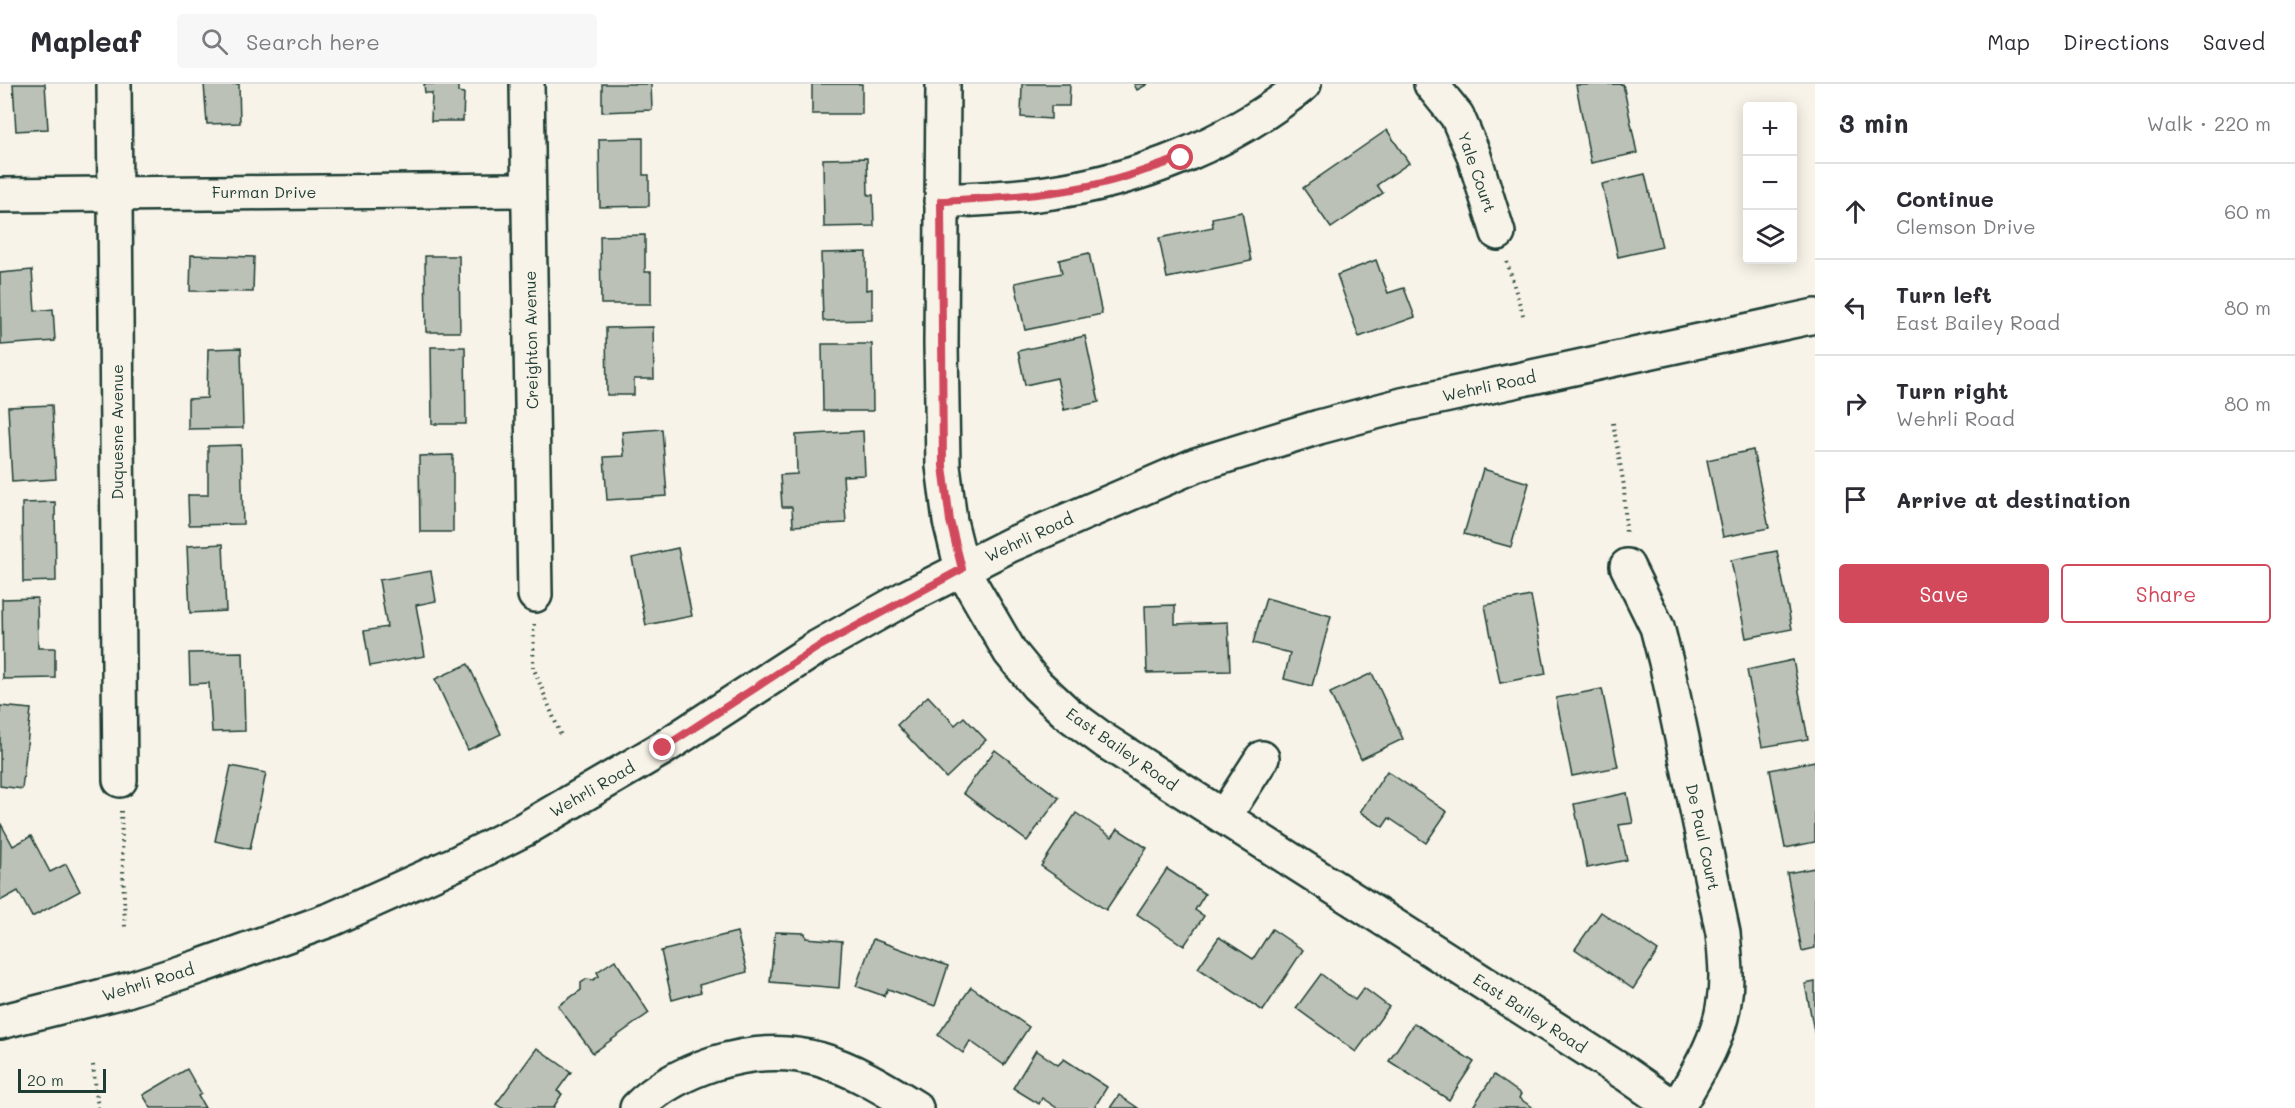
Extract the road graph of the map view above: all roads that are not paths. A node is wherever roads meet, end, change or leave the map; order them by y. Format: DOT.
graph roads {
  1 [pos="114,84"];
  2 [pos="527,84"];
  3 [pos="943,84"];
  4 [pos="1304,84"];
  5 [pos="1431,84"];
  6 [pos="528,190"];
  7 [pos="115,194"];
  8 [pos="0,195"];
  9 [pos="941,201"];
  10 [pos="1498,233"];
  11 [pos="1815,316"];
  12 [pos="1627,566"];
  13 [pos="962,569"];
  14 [pos="535,595"];
  15 [pos="1262,758"];
  16 [pos="120,780"];
  17 [pos="1224,818"];
  18 [pos="0,1023"];
  19 [pos="637,1108"];
  20 [pos="916,1108"];
  21 [pos="1676,1108"];
  1 -- 7 [label="street, Duquesne Avenue"];
  2 -- 6 [label="street, Creighton Avenue"];
  3 -- 9 [label="street, East Bailey Road"];
  4 -- 9 [label="street"];
  5 -- 10 [label="street, Yale Court"];
  6 -- 7 [label="street, Furman Drive"];
  6 -- 14 [label="street, Creighton Avenue"];
  7 -- 8 [label="street, Furman Drive"];
  7 -- 16 [label="street, Duquesne Avenue"];
  9 -- 13 [label="street, East Bailey Road"];
  11 -- 13 [label="street, Wehrli Road"];
  12 -- 21 [label="street, De Paul Court"];
  13 -- 17 [label="street, East Bailey Road"];
  13 -- 18 [label="street, Wehrli Road"];
  15 -- 17 [label="street"];
  17 -- 21 [label="street, East Bailey Road"];
  19 -- 20 [label="street"];
}
